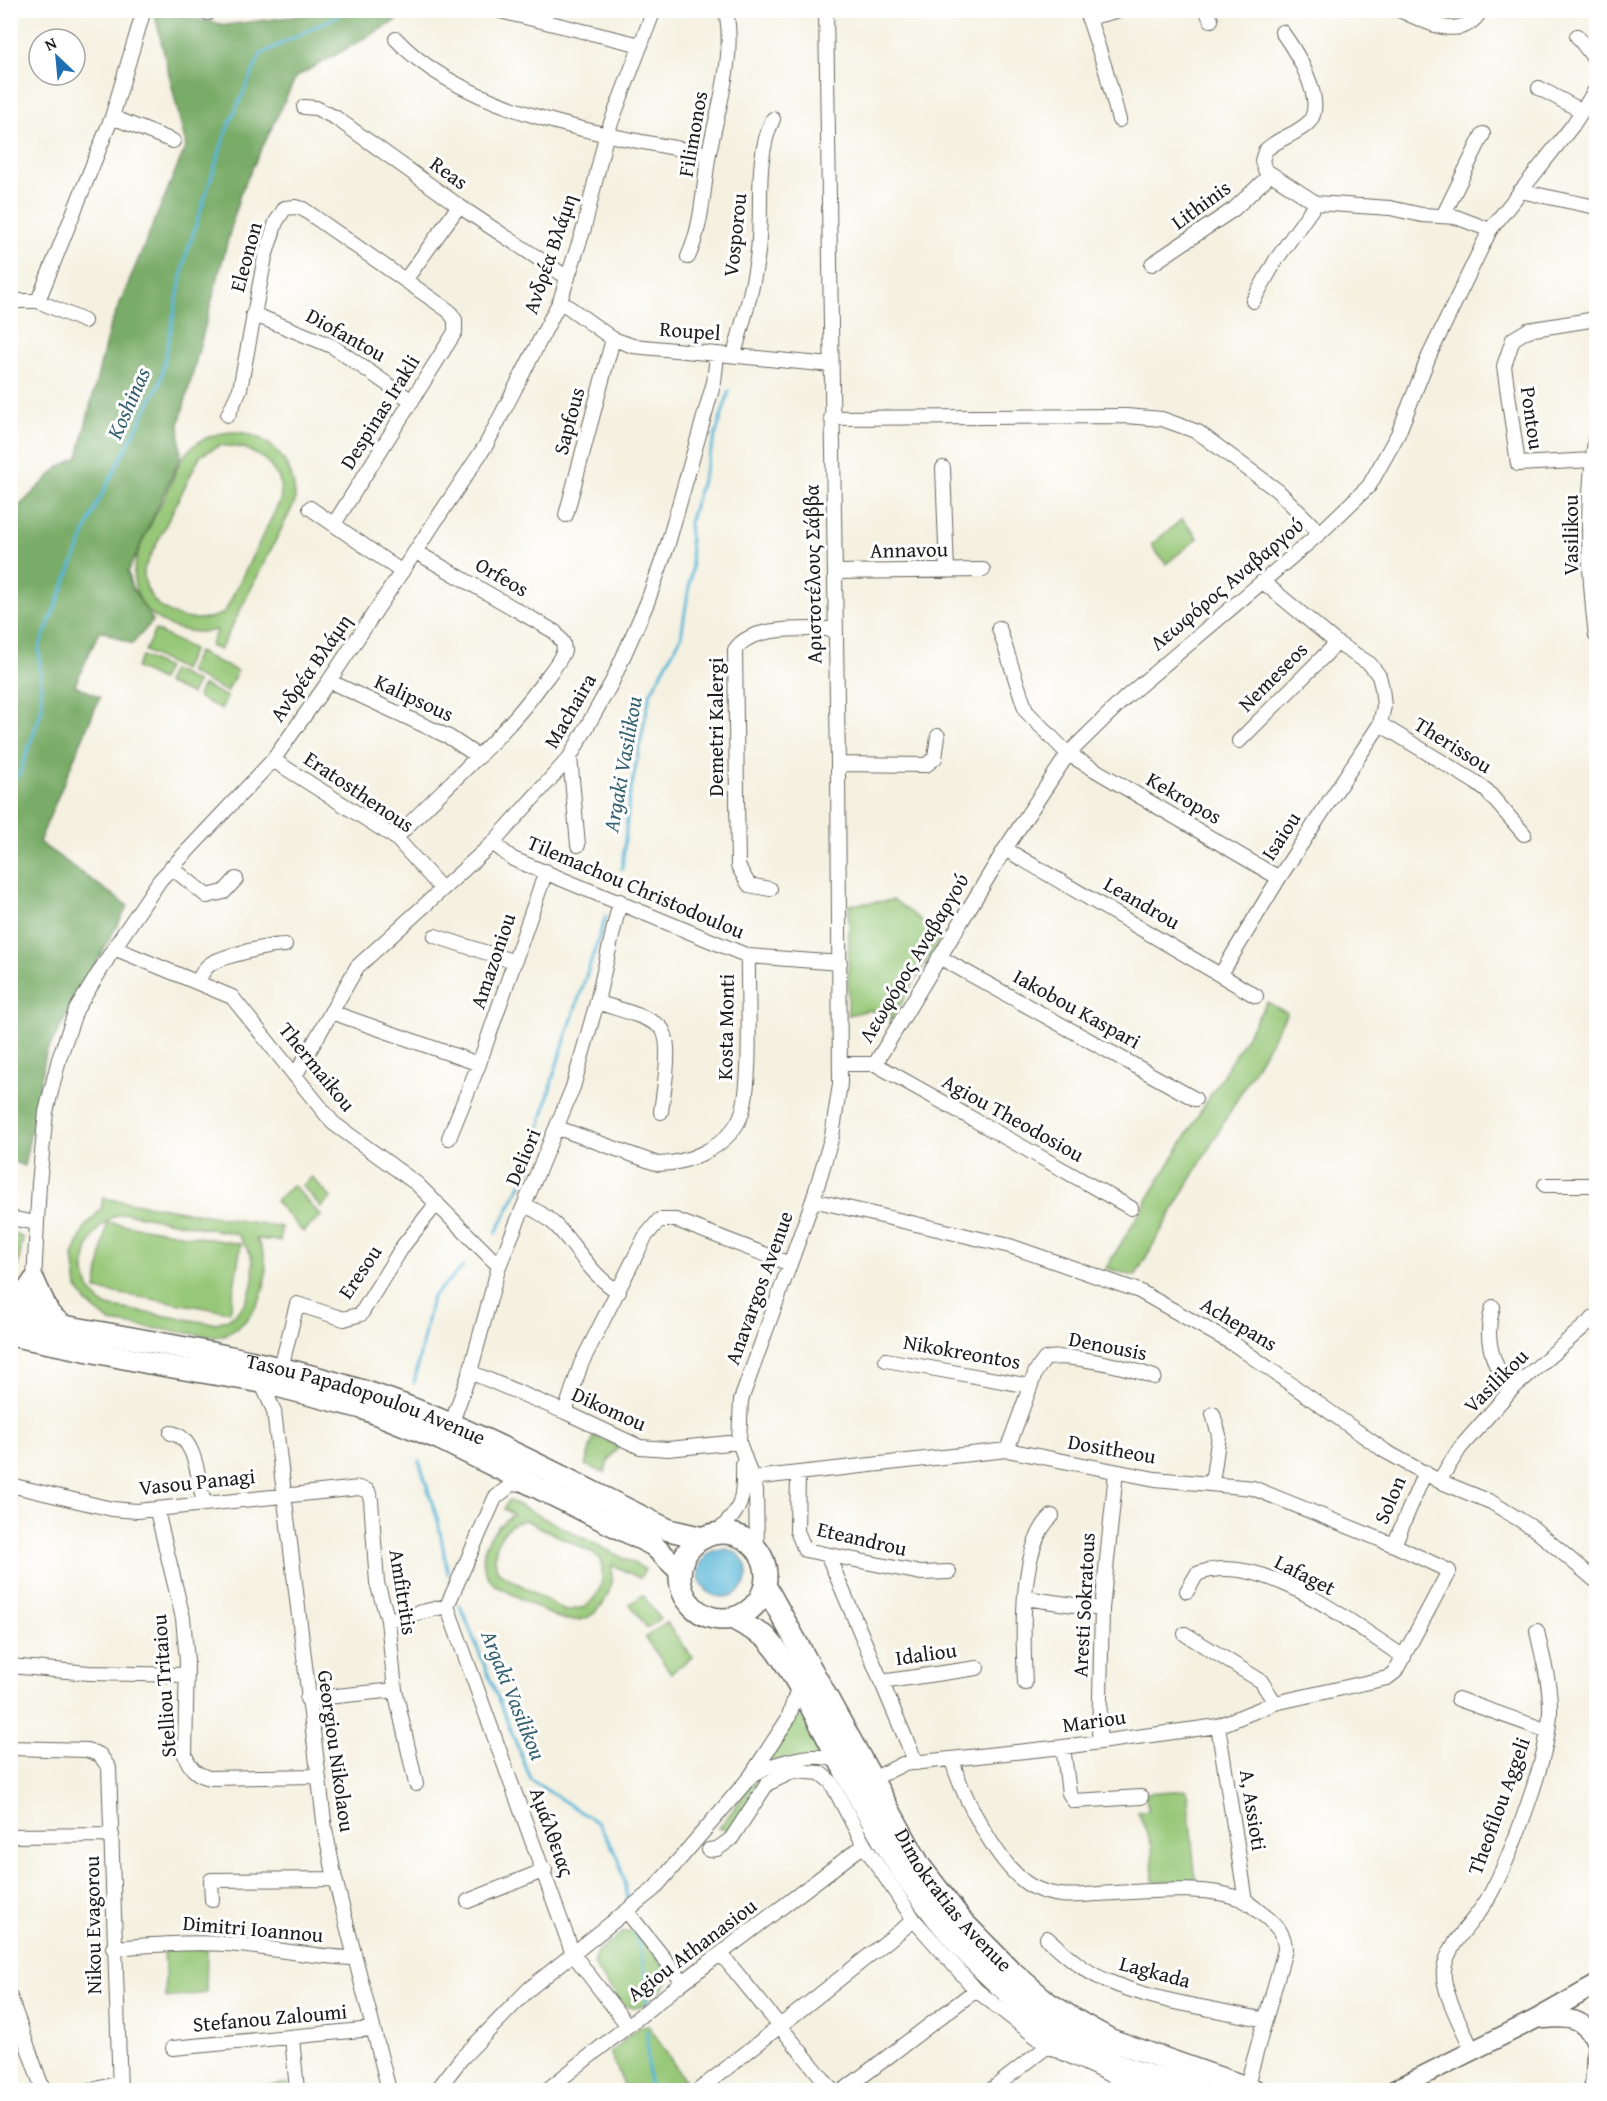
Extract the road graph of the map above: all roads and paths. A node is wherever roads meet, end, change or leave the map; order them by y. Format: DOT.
graph roads {
  1 [pos="144,10"];
  2 [pos="496,10"];
  3 [pos="654,10"];
  4 [pos="826,10"];
  5 [pos="1120,10"];
  6 [pos="1399,10"];
  7 [pos="1481,10"];
  8 [pos="1087,14"];
  9 [pos="728,16"];
  10 [pos="1282,32"];
  11 [pos="1576,36"];
  12 [pos="396,39"];
  13 [pos="641,45"];
  14 [pos="1596,61"];
  15 [pos="1539,88"];
  16 [pos="1596,88"];
  17 [pos="304,107"];
  18 [pos="1582,111"];
  19 [pos="112,117"];
  20 [pos="773,119"];
  21 [pos="1119,120"];
  22 [pos="1483,134"];
  23 [pos="606,136"];
  24 [pos="173,141"];
  25 [pos="709,154"];
  26 [pos="1271,174"];
  27 [pos="1520,191"];
  28 [pos="1316,203"];
  29 [pos="459,206"];
  30 [pos="1596,207"];
  31 [pos="1443,216"];
  32 [pos="1490,230"];
  33 [pos="688,257"];
  34 [pos="1152,264"];
  35 [pos="568,278"];
  36 [pos="406,279"];
  37 [pos="10,301"];
  38 [pos="38,301"];
  39 [pos="560,301"];
  40 [pos="1253,301"];
  41 [pos="254,314"];
  42 [pos="455,320"];
  43 [pos="1596,320"];
  44 [pos="84,321"];
  45 [pos="613,339"];
  46 [pos="717,355"];
  47 [pos="734,356"];
  48 [pos="831,365"];
  49 [pos="412,401"];
  50 [pos="228,415"];
  51 [pos="831,418"];
  52 [pos="1596,434"];
  53 [pos="1593,460"];
  54 [pos="944,468"];
  55 [pos="310,508"];
  56 [pos="566,515"];
  57 [pos="334,524"];
  58 [pos="1320,533"];
  59 [pos="416,552"];
  60 [pos="1594,567"];
  61 [pos="983,570"];
  62 [pos="948,571"];
  63 [pos="402,572"];
  64 [pos="835,572"];
  65 [pos="1263,582"];
  66 [pos="999,628"];
  67 [pos="835,629"];
  68 [pos="1596,636"];
  69 [pos="1337,643"];
  70 [pos="329,681"];
  71 [pos="1380,724"];
  72 [pos="938,736"];
  73 [pos="1239,741"];
  74 [pos="1068,754"];
  75 [pos="479,757"];
  76 [pos="570,757"];
  77 [pos="273,760"];
  78 [pos="838,765"];
  79 [pos="1524,834"];
  80 [pos="396,838"];
  81 [pos="493,843"];
  82 [pos="578,845"];
  83 [pos="1005,849"];
  84 [pos="171,867"];
  85 [pos="546,871"];
  86 [pos="1279,878"];
  87 [pos="236,879"];
  88 [pos="770,888"];
  89 [pos="442,889"];
  90 [pos="620,901"];
  91 [pos="435,936"];
  92 [pos="285,945"];
  93 [pos="114,948"];
  94 [pos="748,957"];
  95 [pos="939,957"];
  96 [pos="515,962"];
  97 [pos="840,963"];
  98 [pos="1221,974"];
  99 [pos="198,981"];
  100 [pos="1256,996"];
  101 [pos="597,1002"];
  102 [pos="331,1012"];
  103 [pos="479,1064"];
  104 [pos="840,1064"];
  105 [pos="874,1064"];
  106 [pos="295,1076"];
  107 [pos="1196,1099"];
  108 [pos="662,1112"];
  109 [pos="558,1128"];
  110 [pos="832,1136"];
  111 [pos="449,1138"];
  112 [pos="1545,1185"];
  113 [pos="1596,1185"];
  114 [pos="813,1200"];
  115 [pos="437,1203"];
  116 [pos="525,1206"];
  117 [pos="1131,1208"];
  118 [pos="10,1218"];
  119 [pos="36,1222"];
  120 [pos="790,1264"];
  121 [pos="500,1266"];
  122 [pos="34,1281"];
  123 [pos="619,1292"];
  124 [pos="10,1306"];
  125 [pos="1493,1306"];
  126 [pos="1595,1320"];
  127 [pos="19,1327"];
  128 [pos="65,1328"];
  129 [pos="886,1360"];
  130 [pos="281,1368"];
  131 [pos="470,1372"];
  132 [pos="1154,1377"];
  133 [pos="261,1382"];
  134 [pos="1030,1386"];
  135 [pos="291,1390"];
  136 [pos="1511,1390"];
  137 [pos="274,1411"];
  138 [pos="565,1412"];
  139 [pos="1213,1414"];
  140 [pos="451,1425"];
  141 [pos="171,1432"];
  142 [pos="741,1448"];
  143 [pos="1007,1450"];
  144 [pos="1116,1472"];
  145 [pos="1425,1472"];
  146 [pos="798,1474"];
  147 [pos="753,1478"];
  148 [pos="1439,1481"];
  149 [pos="526,1482"];
  150 [pos="1212,1483"];
  151 [pos="10,1485"];
  152 [pos="283,1494"];
  153 [pos="204,1503"];
  154 [pos="158,1511"];
  155 [pos="1052,1516"];
  156 [pos="709,1536"];
  157 [pos="1394,1545"];
  158 [pos="757,1548"];
  159 [pos="828,1556"];
  160 [pos="680,1570"];
  161 [pos="950,1572"];
  162 [pos="1596,1581"];
  163 [pos="766,1587"];
  164 [pos="1187,1591"];
  165 [pos="1025,1598"];
  166 [pos="447,1606"];
  167 [pos="1102,1609"];
  168 [pos="734,1619"];
  169 [pos="388,1620"];
  170 [pos="1537,1631"];
  171 [pos="1185,1634"];
  172 [pos="1404,1657"];
  173 [pos="10,1666"];
  174 [pos="977,1668"];
  175 [pos="187,1675"];
  176 [pos="881,1682"];
  177 [pos="1025,1683"];
  178 [pos="799,1685"];
  179 [pos="395,1690"];
  180 [pos="307,1699"];
  181 [pos="1458,1699"];
  182 [pos="1275,1703"];
  183 [pos="1218,1726"];
  184 [pos="1548,1731"];
  185 [pos="1099,1741"];
  186 [pos="1063,1747"];
  187 [pos="10,1748"];
  188 [pos="952,1760"];
  189 [pos="916,1763"];
  190 [pos="845,1768"];
  191 [pos="317,1776"];
  192 [pos="750,1777"];
  193 [pos="871,1780"];
  194 [pos="416,1784"];
  195 [pos="1141,1797"];
  196 [pos="112,1835"];
  197 [pos="10,1836"];
  198 [pos="864,1845"];
  199 [pos="709,1850"];
  200 [pos="545,1870"];
  201 [pos="335,1880"];
  202 [pos="212,1900"];
  203 [pos="468,1901"];
  204 [pos="1246,1901"];
  205 [pos="628,1913"];
  206 [pos="914,1920"];
  207 [pos="1047,1938"];
  208 [pos="113,1948"];
  209 [pos="573,1954"];
  210 [pos="721,1954"];
  211 [pos="354,1958"];
  212 [pos="683,1982"];
  213 [pos="1596,1985"];
  214 [pos="976,1990"];
  215 [pos="10,1997"];
  216 [pos="1536,2019"];
  217 [pos="1265,2020"];
  218 [pos="628,2026"];
  219 [pos="779,2027"];
  220 [pos="372,2029"];
  221 [pos="292,2038"];
  222 [pos="1596,2042"];
  223 [pos="1048,2046"];
  224 [pos="173,2048"];
  225 [pos="1472,2050"];
  226 [pos="1596,2051"];
  227 [pos="1595,2084"];
  228 [pos="120,2087"];
  229 [pos="1250,2089"];
  230 [pos="1135,2090"];
  231 [pos="43,2091"];
  232 [pos="92,2091"];
  233 [pos="297,2091"];
  234 [pos="389,2091"];
  235 [pos="437,2091"];
  236 [pos="548,2091"];
  237 [pos="699,2091"];
  238 [pos="832,2091"];
  239 [pos="844,2091"];
  240 [pos="991,2091"];
  241 [pos="1196,2091"];
  242 [pos="1394,2091"];
  1 -- 19 [label="street"];
  2 -- 13 [label="street"];
  3 -- 13 [label="street, Ανδρέα Βλάμη"];
  4 -- 48 [label="street, Αριστοτέλους Σάββα"];
  5 -- 8 [label="street"];
  6 -- 7 [label="street"];
  8 -- 21 [label="street"];
  9 -- 25 [label="street, Filimonos"];
  10 -- 26 [label="street"];
  11 -- 14 [label="street"];
  12 -- 23 [label="street"];
  13 -- 23 [label="street, Ανδρέα Βλάμη"];
  15 -- 18 [label="street"];
  16 -- 18 [label="street, Λεωφόρος Αναβαργού"];
  17 -- 29 [label="street, Reas"];
  18 -- 27 [label="street, Λεωφόρος Αναβαργού"];
  19 -- 24 [label="street"];
  19 -- 38 [label="street"];
  20 -- 47 [label="street, Vosporou"];
  22 -- 31 [label="street"];
  23 -- 25 [label="street"];
  23 -- 35 [label="street, Ανδρέα Βλάμη"];
  25 -- 33 [label="street, Filimonos"];
  26 -- 28 [label="street"];
  26 -- 34 [label="street, Lithinis"];
  27 -- 30 [label="street"];
  27 -- 32 [label="street, Λεωφόρος Αναβαργού"];
  28 -- 31 [label="street"];
  28 -- 40 [label="street"];
  29 -- 35 [label="street, Reas"];
  29 -- 36 [label="street"];
  31 -- 32 [label="street"];
  32 -- 58 [label="street, Λεωφόρος Αναβαργού"];
  35 -- 39 [label="street, Ανδρέα Βλάμη"];
  36 -- 41 [label="street, Eleonon"];
  36 -- 42 [label="street, Eleonon"];
  37 -- 38 [label="street"];
  38 -- 44 [label="street"];
  39 -- 45 [label="street, Roupel"];
  39 -- 59 [label="street, Ανδρέα Βλάμη"];
  41 -- 49 [label="street, Diofantou"];
  41 -- 50 [label="street, Eleonon"];
  42 -- 49 [label="street, Despinas Irakli"];
  43 -- 53 [label="street, Pontou"];
  45 -- 46 [label="street, Roupel"];
  45 -- 56 [label="street, Sapfous"];
  46 -- 47 [label="street, Roupel"];
  46 -- 76 [label="street, Machaira"];
  47 -- 48 [label="street, Roupel"];
  48 -- 51 [label="street, Αριστοτέλους Σάββα"];
  49 -- 57 [label="street, Despinas Irakli"];
  51 -- 58 [label="street"];
  51 -- 64 [label="street, Αριστοτέλους Σάββα"];
  52 -- 53 [label="street, Vasilikou"];
  53 -- 60 [label="street, Vasilikou"];
  54 -- 62 [label="street"];
  55 -- 57 [label="street"];
  57 -- 63 [label="street"];
  58 -- 65 [label="street, Λεωφόρος Αναβαργού"];
  59 -- 63 [label="street, Ανδρέα Βλάμη"];
  59 -- 75 [label="street, Orfeos"];
  60 -- 68 [label="street, Vasilikou"];
  61 -- 62 [label="street, Annavou"];
  62 -- 64 [label="street, Annavou"];
  63 -- 70 [label="street, Ανδρέα Βλάμη"];
  64 -- 67 [label="street, Αριστοτέλους Σάββα"];
  65 -- 69 [label="street"];
  65 -- 74 [label="street, Λεωφόρος Αναβαργού"];
  66 -- 74 [label="street, Kekropos"];
  67 -- 78 [label="street, Αριστοτέλους Σάββα"];
  67 -- 88 [label="street, Demetri Kalergi"];
  69 -- 71 [label="street"];
  69 -- 73 [label="street, Nemeseos"];
  70 -- 75 [label="street, Kalipsous"];
  70 -- 77 [label="street, Ανδρέα Βλάμη"];
  71 -- 79 [label="street, Therissou"];
  71 -- 86 [label="street, Isaiou"];
  72 -- 78 [label="street"];
  74 -- 83 [label="street, Λεωφόρος Αναβαργού"];
  74 -- 86 [label="street, Kekropos"];
  75 -- 80 [label="street"];
  76 -- 81 [label="street, Machaira"];
  76 -- 82 [label="street"];
  77 -- 80 [label="street, Eratosthenous"];
  77 -- 84 [label="street, Ανδρέα Βλάμη"];
  78 -- 97 [label="street, Αριστοτέλους Σάββα"];
  80 -- 89 [label="street, Eratosthenous"];
  81 -- 85 [label="street, Tilemachou Christodoulou"];
  81 -- 89 [label="street, Machaira"];
  83 -- 95 [label="street, Λεωφόρος Αναβαργού"];
  83 -- 98 [label="street, Leandrou"];
  84 -- 87 [label="street"];
  84 -- 93 [label="street, Ανδρέα Βλάμη"];
  85 -- 90 [label="street, Tilemachou Christodoulou"];
  85 -- 96 [label="street, Amazoniou"];
  86 -- 98 [label="street, Isaiou"];
  89 -- 102 [label="street, Machaira"];
  90 -- 94 [label="street, Tilemachou Christodoulou"];
  90 -- 101 [label="street, Deliori"];
  91 -- 96 [label="street"];
  92 -- 99 [label="street"];
  93 -- 99 [label="street, Thermaikou"];
  93 -- 119 [label="street, Ανδρέα Βλάμη"];
  94 -- 97 [label="street, Tilemachou Christodoulou"];
  94 -- 109 [label="street, Kosta Monti"];
  95 -- 105 [label="street, Λεωφόρος Αναβαργού"];
  95 -- 107 [label="street, Iakobou Kaspari"];
  96 -- 103 [label="street, Amazoniou"];
  97 -- 104 [label="street, Αριστοτέλους Σάββα"];
  98 -- 100 [label="street, Leandrou"];
  99 -- 106 [label="street, Thermaikou"];
  101 -- 108 [label="street"];
  101 -- 109 [label="street, Deliori"];
  102 -- 103 [label="street"];
  102 -- 106 [label="street, Machaira"];
  103 -- 111 [label="street, Amazoniou"];
  104 -- 105 [label="street, Λεωφόρος Αναβαργού"];
  104 -- 110 [label="street, Αριστοτέλους Σάββα"];
  105 -- 117 [label="street, Agiou Theodosiou"];
  106 -- 115 [label="street, Thermaikou"];
  109 -- 116 [label="street, Deliori"];
  110 -- 114 [label="street, Anavargos Avenue"];
  112 -- 113 [label="street"];
  114 -- 120 [label="street, Anavargos Avenue"];
  114 -- 145 [label="street, Achepans"];
  115 -- 121 [label="street, Thermaikou"];
  115 -- 130 [label="street, Eresou"];
  116 -- 121 [label="street, Deliori"];
  116 -- 123 [label="street"];
  118 -- 119 [label="street"];
  119 -- 122 [label="street, Ανδρέα Βλάμη"];
  120 -- 123 [label="street"];
  120 -- 142 [label="street, Anavargos Avenue"];
  121 -- 131 [label="street, Deliori"];
  122 -- 124 [label="highway"];
  122 -- 127 [label="street, Ανδρέα Βλάμη"];
  122 -- 128 [label="highway"];
  123 -- 138 [label="street"];
  125 -- 136 [label="street"];
  126 -- 136 [label="street, Vasilikou"];
  127 -- 128 [label="highway, Tasou Papadopoulou Avenue"];
  127 -- 133 [label="highway, Tasou Papadopoulou Avenue"];
  128 -- 130 [label="highway, Tasou Papadopoulou Avenue"];
  129 -- 134 [label="street, Nikokreontos"];
  130 -- 140 [label="highway, Tasou Papadopoulou Avenue"];
  131 -- 138 [label="street, Dikomou"];
  131 -- 140 [label="street, Deliori"];
  132 -- 134 [label="street, Denousis"];
  133 -- 135 [label="highway, Tasou Papadopoulou Avenue"];
  133 -- 137 [label="street, Georgiou Nikolaou"];
  134 -- 143 [label="street, Denousis"];
  135 -- 137 [label="street"];
  135 -- 149 [label="highway, Tasou Papadopoulou Avenue"];
  136 -- 148 [label="street, Vasilikou"];
  137 -- 152 [label="street, Georgiou Nikolaou"];
  138 -- 142 [label="street, Dikomou"];
  139 -- 150 [label="street"];
  140 -- 156 [label="highway, Tasou Papadopoulou Avenue"];
  141 -- 153 [label="street"];
  142 -- 147 [label="street, Anavargos Avenue"];
  142 -- 156 [label="street, Anavargos Avenue"];
  143 -- 144 [label="street, Dositheou"];
  143 -- 146 [label="street, Dositheou"];
  144 -- 150 [label="street, Dositheou"];
  144 -- 167 [label="street, Aresti Sokratous"];
  145 -- 148 [label="street, Achepans"];
  145 -- 157 [label="street, Solon"];
  146 -- 147 [label="street, Dositheou"];
  146 -- 159 [label="street, Eteandrou"];
  147 -- 158 [label="street, Anavargos Avenue"];
  148 -- 162 [label="street, Achepans"];
  149 -- 160 [label="highway, Tasou Papadopoulou Avenue"];
  149 -- 166 [label="street"];
  150 -- 157 [label="street, Dositheou"];
  151 -- 154 [label="street, Vasou Panagi"];
  152 -- 153 [label="street, Vasou Panagi"];
  152 -- 169 [label="street, Amfitritis"];
  152 -- 180 [label="street, Georgiou Nikolaou"];
  153 -- 154 [label="street, Vasou Panagi"];
  154 -- 175 [label="street, Stelliou Tritaiou"];
  155 -- 165 [label="street"];
  156 -- 158 [label="highway"];
  156 -- 160 [label="highway"];
  157 -- 172 [label="street, Dositheou"];
  158 -- 163 [label="highway"];
  159 -- 161 [label="street, Eteandrou"];
  159 -- 176 [label="street"];
  160 -- 168 [label="highway"];
  163 -- 168 [label="highway"];
  163 -- 193 [label="highway, Dimokratias Avenue"];
  164 -- 172 [label="street, Lafaget"];
  165 -- 167 [label="street"];
  165 -- 177 [label="street"];
  166 -- 169 [label="street"];
  166 -- 200 [label="street, Αμάλθειας"];
  167 -- 185 [label="street, Aresti Sokratous"];
  168 -- 178 [label="highway, Dimokratias Avenue"];
  169 -- 179 [label="street, Amfitritis"];
  170 -- 184 [label="street, Theofilou Aggeli"];
  171 -- 182 [label="street"];
  172 -- 182 [label="street, Mariou"];
  173 -- 175 [label="street"];
  174 -- 176 [label="street, Idaliou"];
  175 -- 191 [label="street, Stelliou Tritaiou"];
  176 -- 189 [label="street"];
  178 -- 190 [label="highway, Dimokratias Avenue"];
  178 -- 192 [label="street"];
  179 -- 180 [label="street"];
  179 -- 194 [label="street, Amfitritis"];
  180 -- 191 [label="street, Georgiou Nikolaou"];
  181 -- 184 [label="street"];
  182 -- 183 [label="street, Mariou"];
  183 -- 185 [label="street, Mariou"];
  183 -- 204 [label="street, A, Assioti"];
  184 -- 225 [label="street, Theofilou Aggeli"];
  185 -- 186 [label="street, Mariou"];
  186 -- 188 [label="street, Mariou"];
  186 -- 195 [label="street"];
  187 -- 196 [label="street, Nikou Evagorou"];
  188 -- 189 [label="street, Mariou"];
  188 -- 204 [label="street"];
  189 -- 193 [label="street, Mariou"];
  190 -- 192 [label="street"];
  190 -- 241 [label="highway, Dimokratias Avenue"];
  191 -- 201 [label="street, Georgiou Nikolaou"];
  192 -- 205 [label="street"];
  193 -- 229 [label="highway, Dimokratias Avenue"];
  196 -- 197 [label="street"];
  196 -- 208 [label="street, Nikou Evagorou"];
  198 -- 199 [label="street"];
  198 -- 206 [label="street"];
  198 -- 210 [label="street, Agiou Athanasiou"];
  200 -- 203 [label="street"];
  200 -- 209 [label="street, Αμάλθειας"];
  201 -- 202 [label="street"];
  201 -- 211 [label="street, Georgiou Nikolaou"];
  204 -- 217 [label="street"];
  205 -- 209 [label="street"];
  205 -- 212 [label="street"];
  206 -- 214 [label="street"];
  206 -- 219 [label="street"];
  207 -- 217 [label="street, Lagkada"];
  208 -- 211 [label="street, Dimitri Ioannou"];
  208 -- 228 [label="street, Nikou Evagorou"];
  209 -- 218 [label="street, Αμάλθειας"];
  209 -- 235 [label="street"];
  210 -- 212 [label="street, Agiou Athanasiou"];
  210 -- 219 [label="street"];
  211 -- 220 [label="street, Georgiou Nikolaou"];
  212 -- 218 [label="street, Agiou Athanasiou"];
  213 -- 216 [label="main road"];
  214 -- 223 [label="street"];
  214 -- 239 [label="street"];
  215 -- 231 [label="street"];
  216 -- 222 [label="main road"];
  216 -- 225 [label="main road"];
  217 -- 229 [label="street"];
  218 -- 236 [label="street, Agiou Athanasiou"];
  219 -- 237 [label="street"];
  219 -- 238 [label="street"];
  220 -- 221 [label="street, Stefanou Zaloumi"];
  220 -- 234 [label="street, Georgiou Nikolaou"];
  221 -- 224 [label="street, Stefanou Zaloumi"];
  221 -- 233 [label="street"];
  223 -- 230 [label="street"];
  223 -- 240 [label="street"];
  225 -- 242 [label="main road"];
  226 -- 227 [label="main road"];
  228 -- 232 [label="street"];
}
